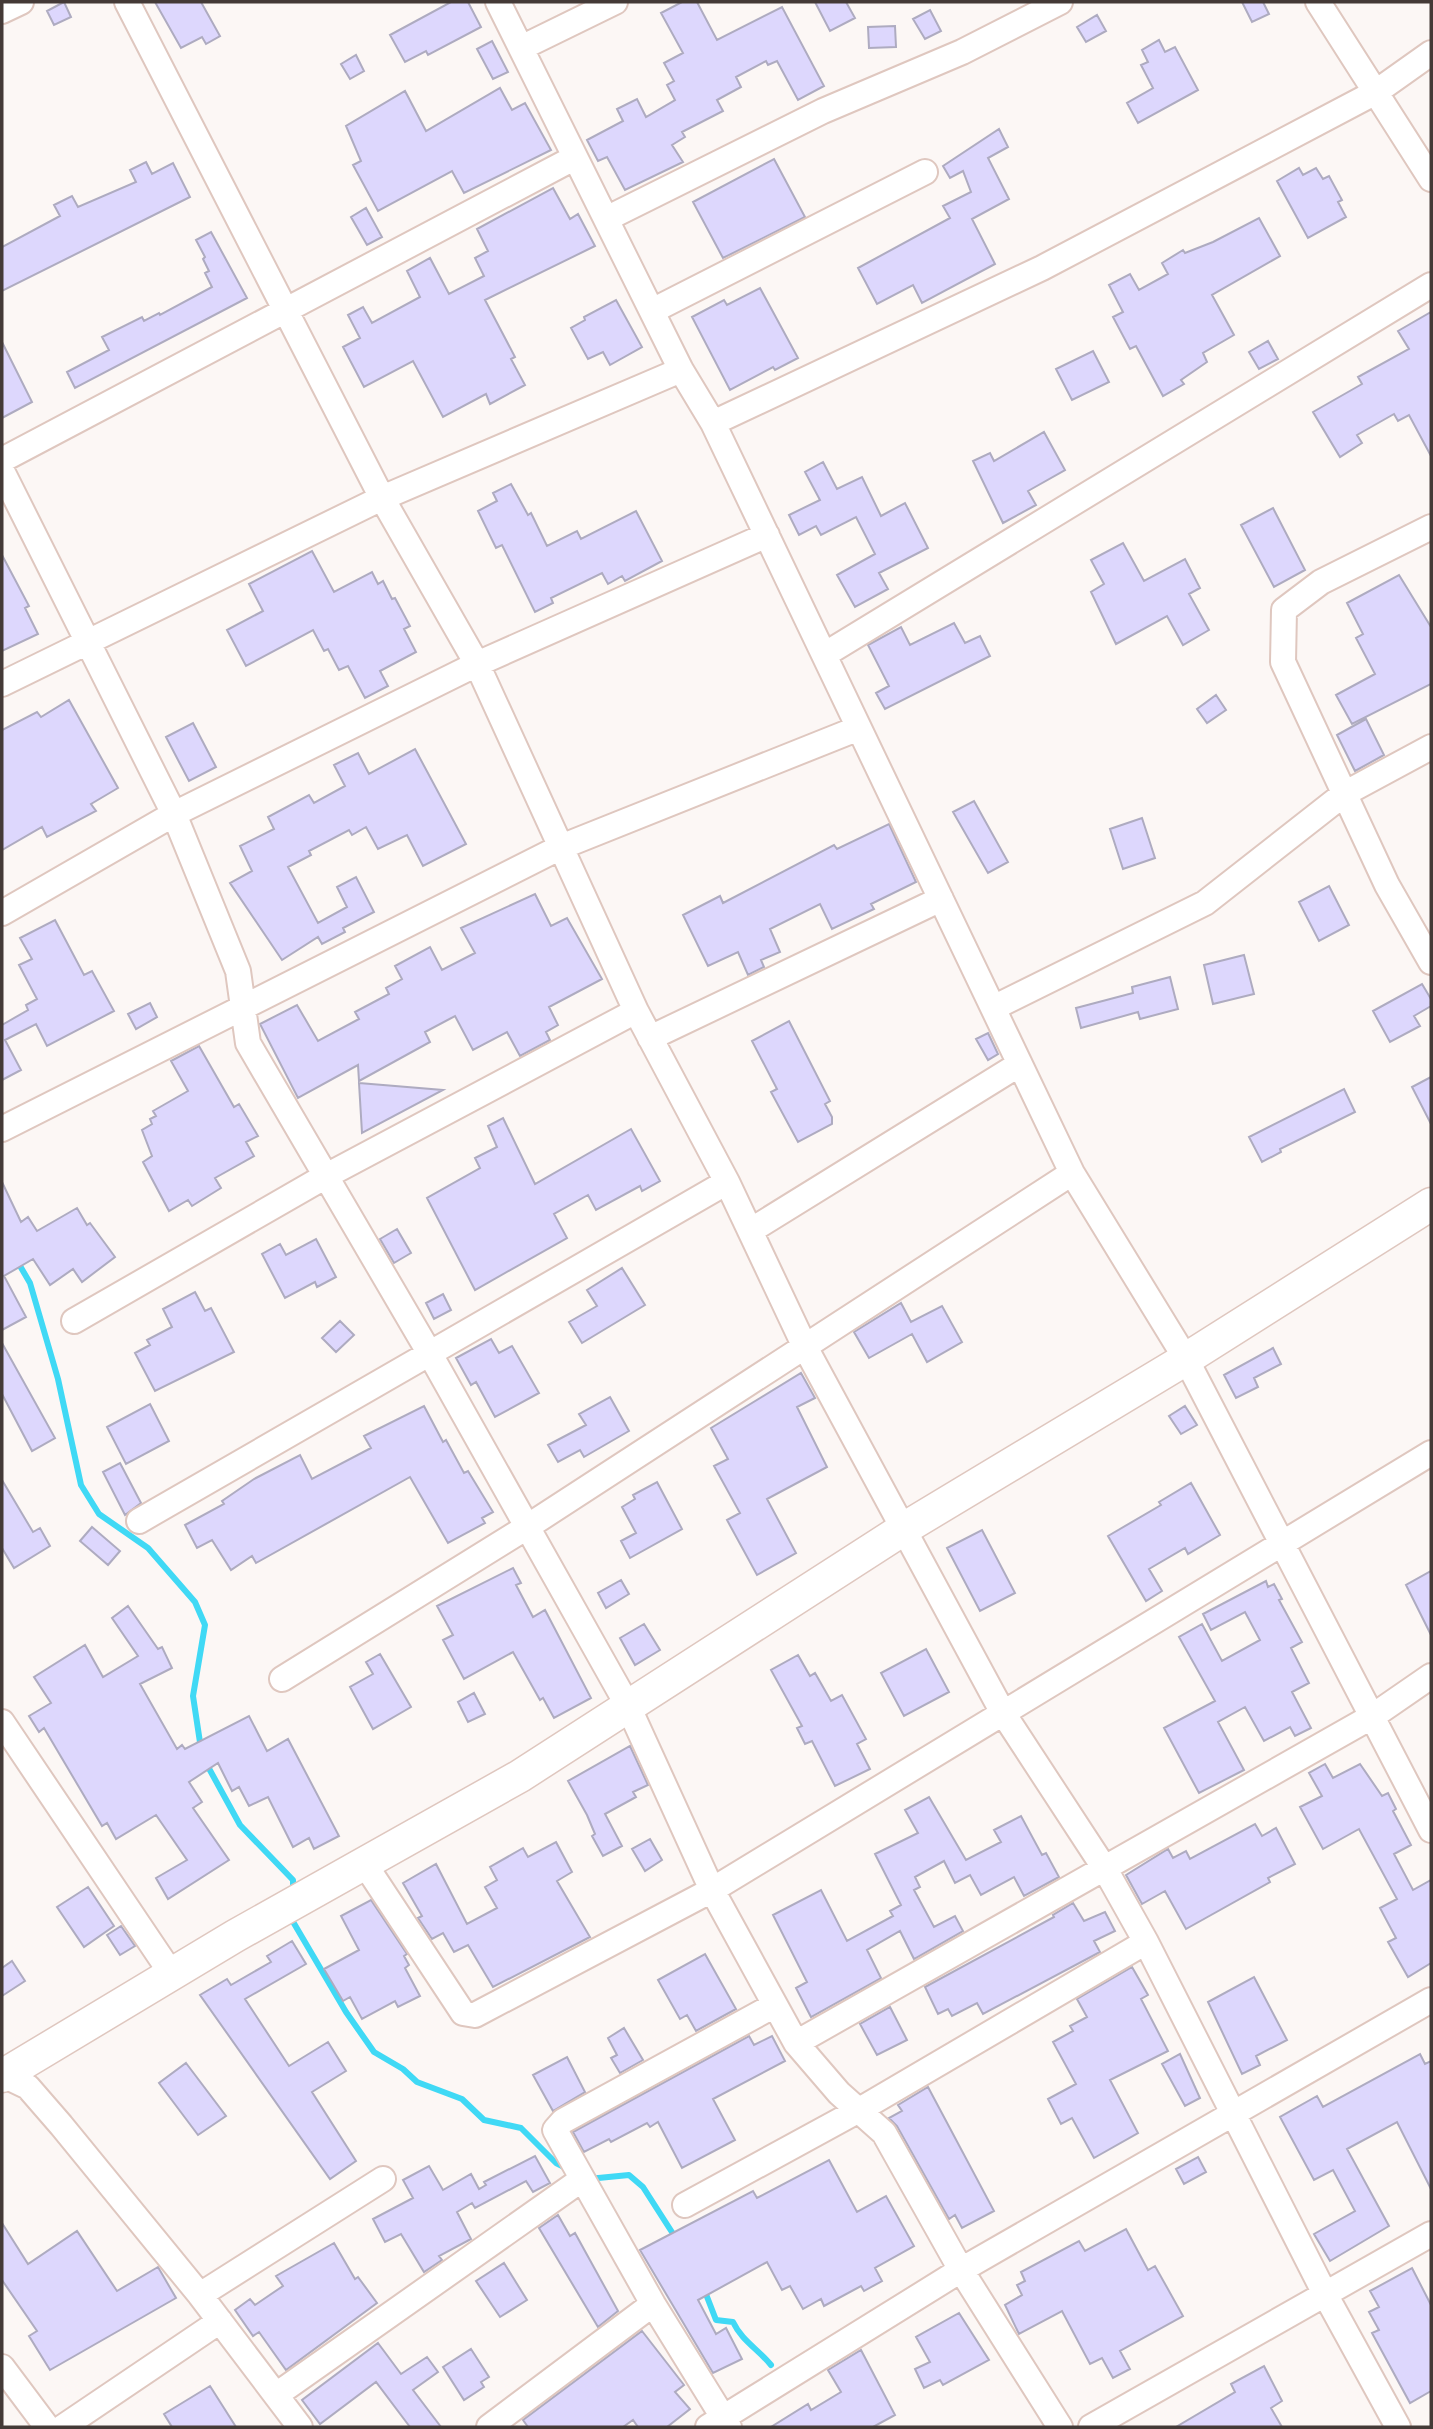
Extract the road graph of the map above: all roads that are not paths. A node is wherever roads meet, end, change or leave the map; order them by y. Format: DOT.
graph roads {
  1 [pos="21,2"];
  2 [pos="127,2"];
  3 [pos="498,2"];
  4 [pos="615,2"];
  5 [pos="1060,2"];
  6 [pos="1318,2"];
  7 [pos="2,11"];
  8 [pos="523,47"];
  9 [pos="1431,53"];
  10 [pos="1376,92"];
  11 [pos="574,158"];
  12 [pos="926,172"];
  13 [pos="1431,178"];
  14 [pos="606,219"];
  15 [pos="1431,285"];
  16 [pos="652,312"];
  17 [pos="286,313"];
  18 [pos="681,370"];
  19 [pos="713,423"];
  20 [pos="2,460"];
  21 [pos="2,471"];
  22 [pos="382,498"];
  23 [pos="1431,527"];
  24 [pos="767,535"];
  25 [pos="87,641"];
  26 [pos="824,655"];
  27 [pos="477,664"];
  28 [pos="2,684"];
  29 [pos="859,728"];
  30 [pos="1431,747"];
  31 [pos="1344,794"];
  32 [pos="174,814"];
  33 [pos="561,847"];
  34 [pos="941,899"];
  35 [pos="2,912"];
  36 [pos="1431,962"];
  37 [pos="243,1007"];
  38 [pos="993,1008"];
  39 [pos="636,1012"];
  40 [pos="650,1038"];
  41 [pos="1020,1064"];
  42 [pos="2,1129"];
  43 [pos="1072,1173"];
  44 [pos="326,1176"];
  45 [pos="727,1182"];
  46 [pos="1431,1204"];
  47 [pos="750,1231"];
  48 [pos="74,1321"];
  49 [pos="804,1345"];
  50 [pos="430,1354"];
  51 [pos="1186,1359"];
  52 [pos="1431,1453"];
  53 [pos="139,1521"];
  54 [pos="527,1527"];
  55 [pos="905,1528"];
  56 [pos="1284,1542"];
  57 [pos="1431,1676"];
  58 [pos="282,1679"];
  59 [pos="628,1706"];
  60 [pos="1003,1713"];
  61 [pos="1373,1716"];
  62 [pos="2,1722"];
  63 [pos="1431,1830"];
  64 [pos="364,1863"];
  65 [pos="1105,1869"];
  66 [pos="712,1890"];
  67 [pos="1146,1942"];
  68 [pos="171,1973"];
  69 [pos="1431,2000"];
  70 [pos="775,2005"];
  71 [pos="796,2043"];
  72 [pos="3,2073"];
  73 [pos="860,2109"];
  74 [pos="1235,2114"];
  75 [pos="383,2179"];
  76 [pos="581,2180"];
  77 [pos="685,2205"];
  78 [pos="1431,2234"];
  79 [pos="961,2270"];
  80 [pos="1325,2294"];
  81 [pos="200,2295"];
  82 [pos="653,2304"];
  83 [pos="220,2320"];
  84 [pos="2,2367"];
  85 [pos="276,2395"];
  86 [pos="720,2424"];
  87 [pos="47,2427"];
  88 [pos="63,2427"];
  89 [pos="300,2427"];
  90 [pos="489,2427"];
  91 [pos="1060,2427"];
  92 [pos="1091,2427"];
  93 [pos="1398,2427"];
  1 -- 7 [label="street"];
  2 -- 17 [label="street"];
  3 -- 8 [label="street"];
  4 -- 8 [label="street"];
  5 -- 14 [label="street"];
  6 -- 10 [label="street"];
  8 -- 11 [label="street"];
  9 -- 10 [label="street"];
  10 -- 13 [label="street"];
  10 -- 19 [label="street"];
  11 -- 14 [label="street"];
  11 -- 17 [label="street"];
  12 -- 16 [label="street"];
  14 -- 16 [label="street"];
  15 -- 26 [label="street"];
  16 -- 18 [label="street"];
  17 -- 20 [label="street"];
  17 -- 22 [label="street"];
  18 -- 19 [label="street"];
  18 -- 22 [label="street"];
  19 -- 24 [label="street"];
  21 -- 25 [label="street"];
  22 -- 25 [label="street"];
  22 -- 27 [label="street"];
  23 -- 31 [label="street"];
  24 -- 26 [label="street"];
  24 -- 27 [label="street"];
  25 -- 28 [label="street"];
  25 -- 32 [label="street"];
  26 -- 29 [label="street"];
  27 -- 32 [label="street"];
  27 -- 33 [label="street"];
  29 -- 33 [label="street"];
  29 -- 34 [label="street"];
  30 -- 31 [label="street"];
  31 -- 36 [label="street"];
  31 -- 38 [label="street"];
  32 -- 35 [label="street"];
  32 -- 37 [label="street"];
  33 -- 37 [label="street"];
  33 -- 39 [label="street"];
  34 -- 38 [label="street"];
  34 -- 40 [label="street"];
  37 -- 42 [label="street"];
  37 -- 44 [label="street"];
  38 -- 41 [label="street"];
  39 -- 40 [label="street"];
  39 -- 44 [label="street"];
  40 -- 45 [label="street"];
  41 -- 43 [label="street"];
  41 -- 47 [label="street"];
  43 -- 49 [label="street"];
  43 -- 51 [label="street"];
  44 -- 48 [label="street"];
  44 -- 50 [label="street"];
  45 -- 47 [label="street"];
  45 -- 50 [label="street"];
  46 -- 51 [label="main road"];
  47 -- 49 [label="street"];
  49 -- 54 [label="street"];
  49 -- 55 [label="street"];
  50 -- 53 [label="street"];
  50 -- 54 [label="street"];
  51 -- 55 [label="main road"];
  51 -- 56 [label="street"];
  52 -- 56 [label="street"];
  54 -- 58 [label="street"];
  54 -- 59 [label="street"];
  55 -- 59 [label="main road"];
  55 -- 60 [label="street"];
  56 -- 60 [label="street"];
  56 -- 61 [label="street"];
  57 -- 61 [label="street"];
  59 -- 64 [label="main road"];
  59 -- 66 [label="street"];
  60 -- 65 [label="street"];
  60 -- 66 [label="street"];
  61 -- 63 [label="street"];
  61 -- 65 [label="street"];
  62 -- 68 [label="street"];
  64 -- 66 [label="street"];
  64 -- 68 [label="main road"];
  65 -- 67 [label="street"];
  65 -- 71 [label="street"];
  66 -- 70 [label="street"];
  67 -- 73 [label="street"];
  67 -- 74 [label="street"];
  68 -- 72 [label="main road"];
  69 -- 74 [label="street"];
  70 -- 71 [label="street"];
  70 -- 76 [label="street"];
  71 -- 73 [label="street"];
  72 -- 81 [label="street"];
  73 -- 77 [label="street"];
  73 -- 79 [label="street"];
  74 -- 79 [label="street"];
  74 -- 80 [label="street"];
  75 -- 81 [label="street"];
  76 -- 82 [label="street"];
  76 -- 85 [label="street"];
  78 -- 80 [label="street"];
  79 -- 86 [label="street"];
  79 -- 91 [label="street"];
  80 -- 92 [label="street"];
  80 -- 93 [label="street"];
  81 -- 83 [label="street"];
  82 -- 86 [label="street"];
  82 -- 90 [label="street"];
  83 -- 85 [label="street"];
  83 -- 88 [label="street"];
  84 -- 87 [label="street"];
  85 -- 89 [label="street"];
}
